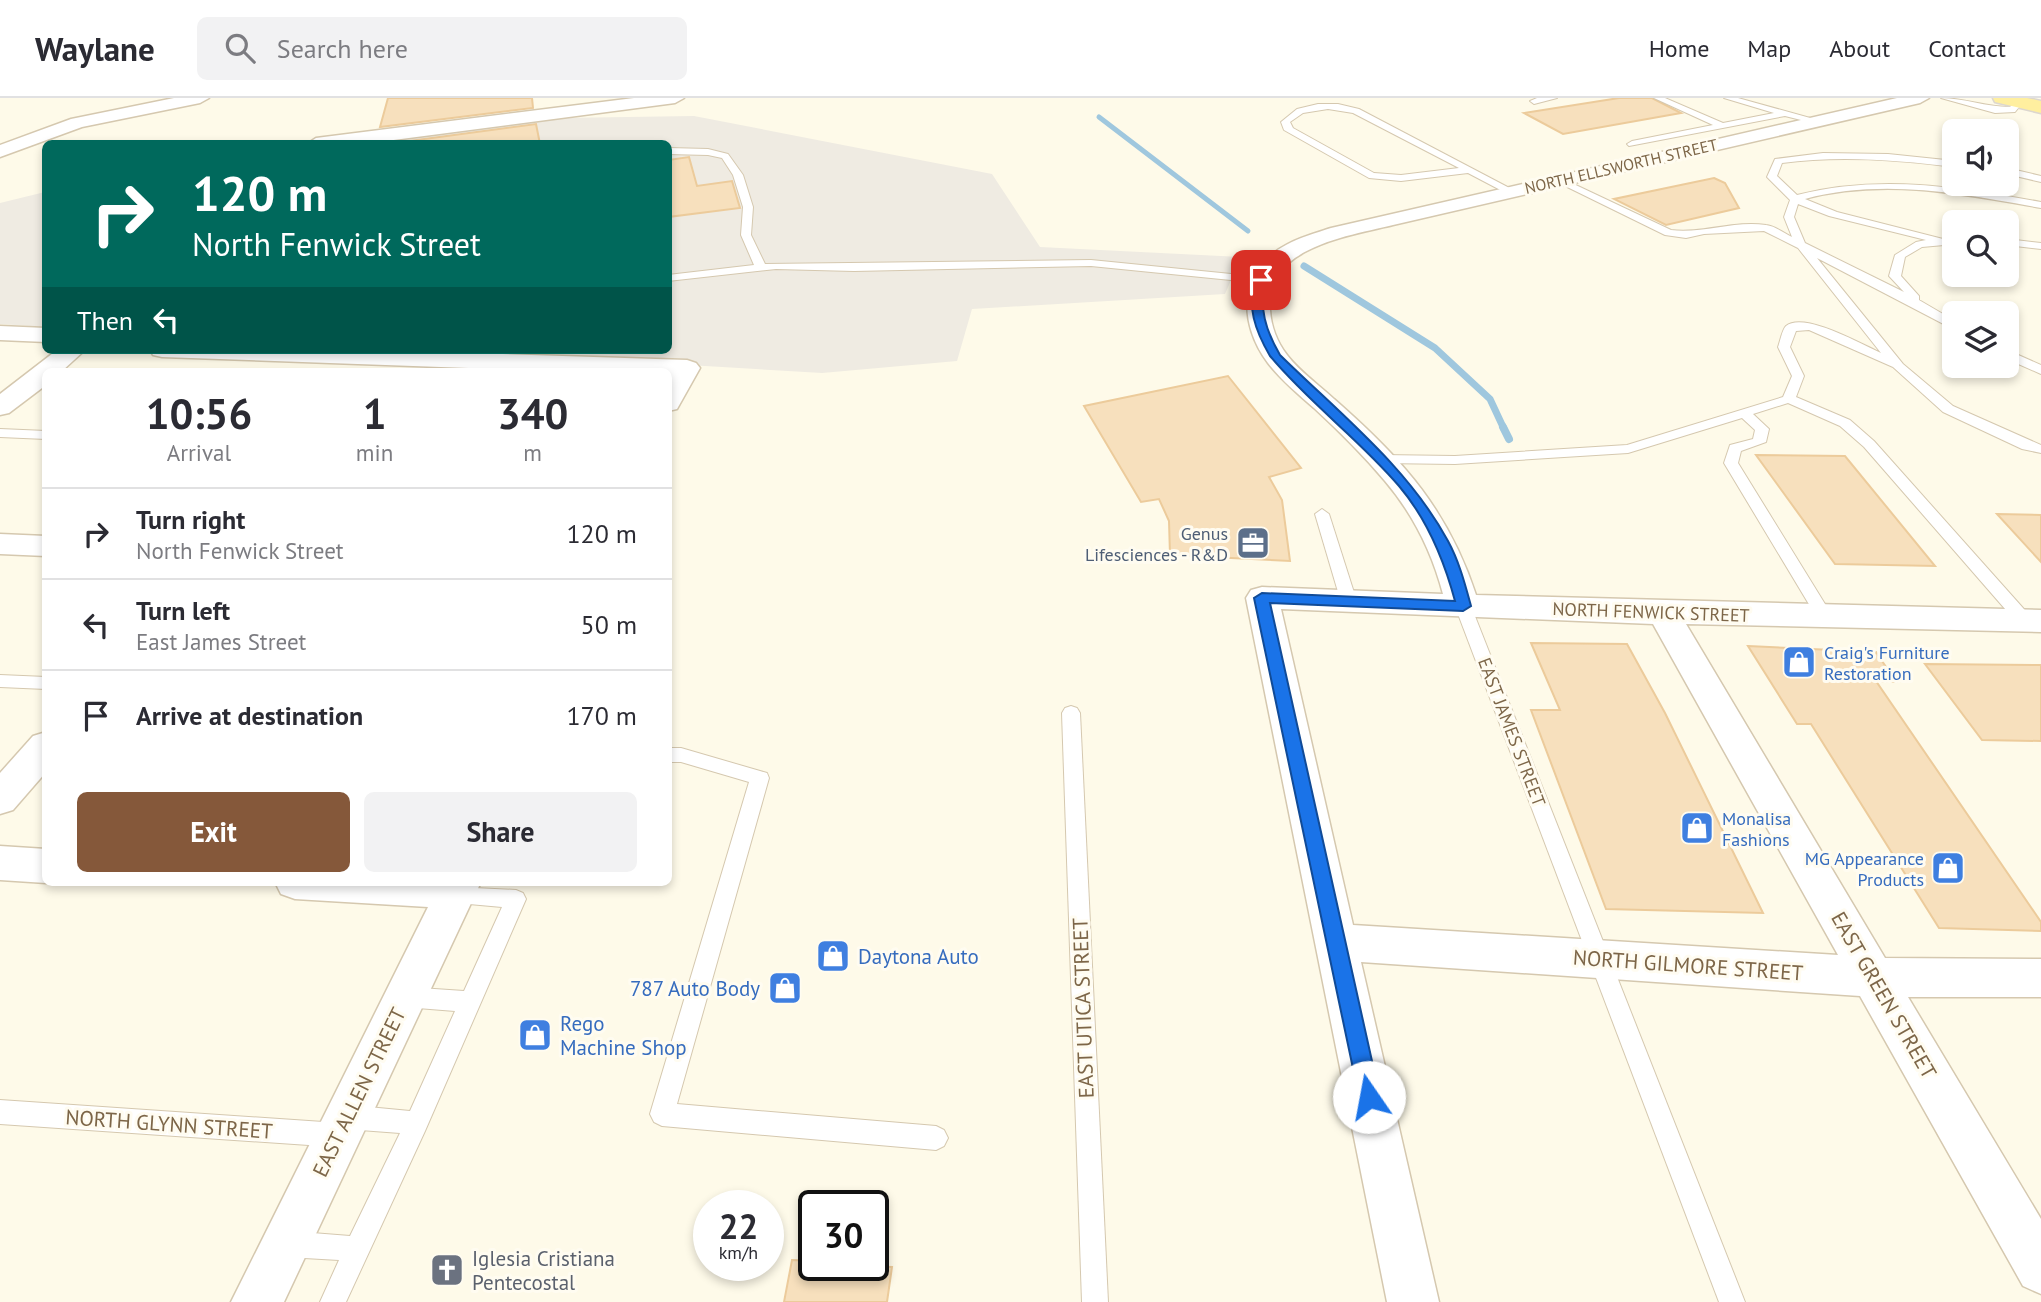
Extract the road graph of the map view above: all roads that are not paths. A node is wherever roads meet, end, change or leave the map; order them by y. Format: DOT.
graph roads {
  1 [pos="200,98"];
  2 [pos="675,98"];
  3 [pos="1553,98"];
  4 [pos="1658,98"];
  5 [pos="1728,98"];
  6 [pos="1920,98"];
  7 [pos="1945,98"];
  8 [pos="2011,100"];
  9 [pos="628,101"];
  10 [pos="1534,101"];
  11 [pos="2041,107"];
  12 [pos="1785,113"];
  13 [pos="1817,121"];
  14 [pos="1722,126"];
  15 [pos="345,140"];
  16 [pos="1632,144"];
  17 [pos="0,151"];
  18 [pos="672,151"];
  19 [pos="1942,162"];
  20 [pos="1469,170"];
  21 [pos="2019,173"];
  22 [pos="2041,178"];
  23 [pos="1560,181"];
  24 [pos="1512,192"];
  25 [pos="1795,199"];
  26 [pos="2041,205"];
  27 [pos="1938,240"];
  28 [pos="1942,240"];
  29 [pos="2019,243"];
  30 [pos="1800,244"];
  31 [pos="2041,246"];
  32 [pos="761,268"];
  33 [pos="672,278"];
  34 [pos="1261,280"];
  35 [pos="1922,306"];
  36 [pos="1942,318"];
  37 [pos="0,334"];
  38 [pos="42,335"];
  39 [pos="68,354"];
  40 [pos="279,354"];
  41 [pos="2019,360"];
  42 [pos="1899,367"];
  43 [pos="50,368"];
  44 [pos="2041,370"];
  45 [pos="42,374"];
  46 [pos="672,396"];
  47 [pos="1789,399"];
  48 [pos="0,407"];
  49 [pos="1743,412"];
  50 [pos="0,433"];
  51 [pos="42,435"];
  52 [pos="2041,449"];
  53 [pos="1381,459"];
  54 [pos="1322,514"];
  55 [pos="0,544"];
  56 [pos="42,546"];
  57 [pos="1349,601"];
  58 [pos="1463,606"];
  59 [pos="1663,613"];
  60 [pos="1825,617"];
  61 [pos="2033,621"];
  62 [pos="0,681"];
  63 [pos="42,683"];
  64 [pos="1072,713"];
  65 [pos="42,751"];
  66 [pos="672,755"];
  67 [pos="0,799"];
  68 [pos="0,863"];
  69 [pos="42,866"];
  70 [pos="376,886"];
  71 [pos="457,890"];
  72 [pos="1336,942"];
  73 [pos="1600,959"];
  74 [pos="1873,977"];
  75 [pos="2041,978"];
  76 [pos="405,997"];
  77 [pos="470,1002"];
  78 [pos="0,1112"];
  79 [pos="417,1123"];
  80 [pos="343,1126"];
  81 [pos="936,1138"];
  82 [pos="285,1244"];
  83 [pos="357,1249"];
  84 [pos="2041,1268"];
  85 [pos="257,1302"];
  86 [pos="333,1302"];
  87 [pos="1095,1302"];
  88 [pos="1413,1302"];
  89 [pos="1732,1302"];
  1 -- 17 [label="street"];
  2 -- 9 [label="street"];
  3 -- 10 [label="lane"];
  4 -- 14 [label="lane"];
  5 -- 12 [label="lane"];
  6 -- 13 [label="street, NORTH ELLSWORTH STREET"];
  7 -- 8 [label="lane"];
  8 -- 11 [label="main road"];
  9 -- 15 [label="street"];
  12 -- 13 [label="lane"];
  12 -- 14 [label="lane"];
  13 -- 23 [label="street, NORTH ELLSWORTH STREET"];
  14 -- 16 [label="lane"];
  18 -- 32 [label="lane"];
  19 -- 25 [label="lane"];
  20 -- 20 [label="lane"];
  20 -- 24 [label="lane"];
  21 -- 22 [label="lane"];
  23 -- 24 [label="street, NORTH ELLSWORTH STREET"];
  23 -- 30 [label="lane"];
  24 -- 34 [label="street, NORTH ELLSWORTH STREET"];
  25 -- 26 [label="lane"];
  25 -- 27 [label="lane"];
  25 -- 30 [label="lane"];
  27 -- 28 [label="lane"];
  27 -- 35 [label="lane"];
  29 -- 31 [label="lane"];
  30 -- 35 [label="lane"];
  30 -- 42 [label="lane"];
  32 -- 33 [label="lane"];
  32 -- 34 [label="lane"];
  34 -- 53 [label="street, EAST JAMES STREET"];
  35 -- 36 [label="lane"];
  37 -- 38 [label="street"];
  39 -- 43 [label="street"];
  40 -- 46 [label="street"];
  41 -- 44 [label="lane"];
  42 -- 47 [label="lane"];
  42 -- 52 [label="lane"];
  45 -- 48 [label="street"];
  47 -- 49 [label="lane"];
  47 -- 61 [label="lane"];
  49 -- 53 [label="lane"];
  49 -- 60 [label="lane"];
  50 -- 51 [label="lane"];
  53 -- 58 [label="street, EAST JAMES STREET"];
  54 -- 57 [label="lane"];
  55 -- 56 [label="street"];
  57 -- 58 [label="street, NORTH FENWICK STREET"];
  57 -- 72 [label="street, NORTH FENWICK STREET"];
  58 -- 59 [label="street, NORTH FENWICK STREET"];
  58 -- 73 [label="lane, EAST JAMES STREET"];
  59 -- 60 [label="street, NORTH FENWICK STREET"];
  59 -- 74 [label="street, EAST GREEN STREET"];
  60 -- 61 [label="street, NORTH FENWICK STREET"];
  62 -- 63 [label="lane"];
  64 -- 87 [label="lane, EAST UTICA STREET"];
  65 -- 67 [label="street"];
  66 -- 81 [label="lane"];
  68 -- 69 [label="street"];
  70 -- 71 [label="street"];
  71 -- 76 [label="street, EAST ALLEN STREET"];
  71 -- 77 [label="lane"];
  72 -- 73 [label="street, NORTH GILMORE STREET"];
  72 -- 88 [label="street"];
  73 -- 74 [label="street, NORTH GILMORE STREET"];
  73 -- 89 [label="lane, EAST JAMES STREET"];
  74 -- 75 [label="street, NORTH GILMORE STREET"];
  74 -- 84 [label="street, EAST GREEN STREET"];
  76 -- 77 [label="lane"];
  76 -- 80 [label="street, EAST ALLEN STREET"];
  77 -- 79 [label="lane"];
  78 -- 80 [label="lane, NORTH GLYNN STREET"];
  79 -- 80 [label="lane, NORTH GLYNN STREET"];
  79 -- 83 [label="lane"];
  80 -- 82 [label="street, EAST ALLEN STREET"];
  82 -- 83 [label="lane"];
  82 -- 85 [label="street, EAST ALLEN STREET"];
  83 -- 86 [label="lane"];
}
